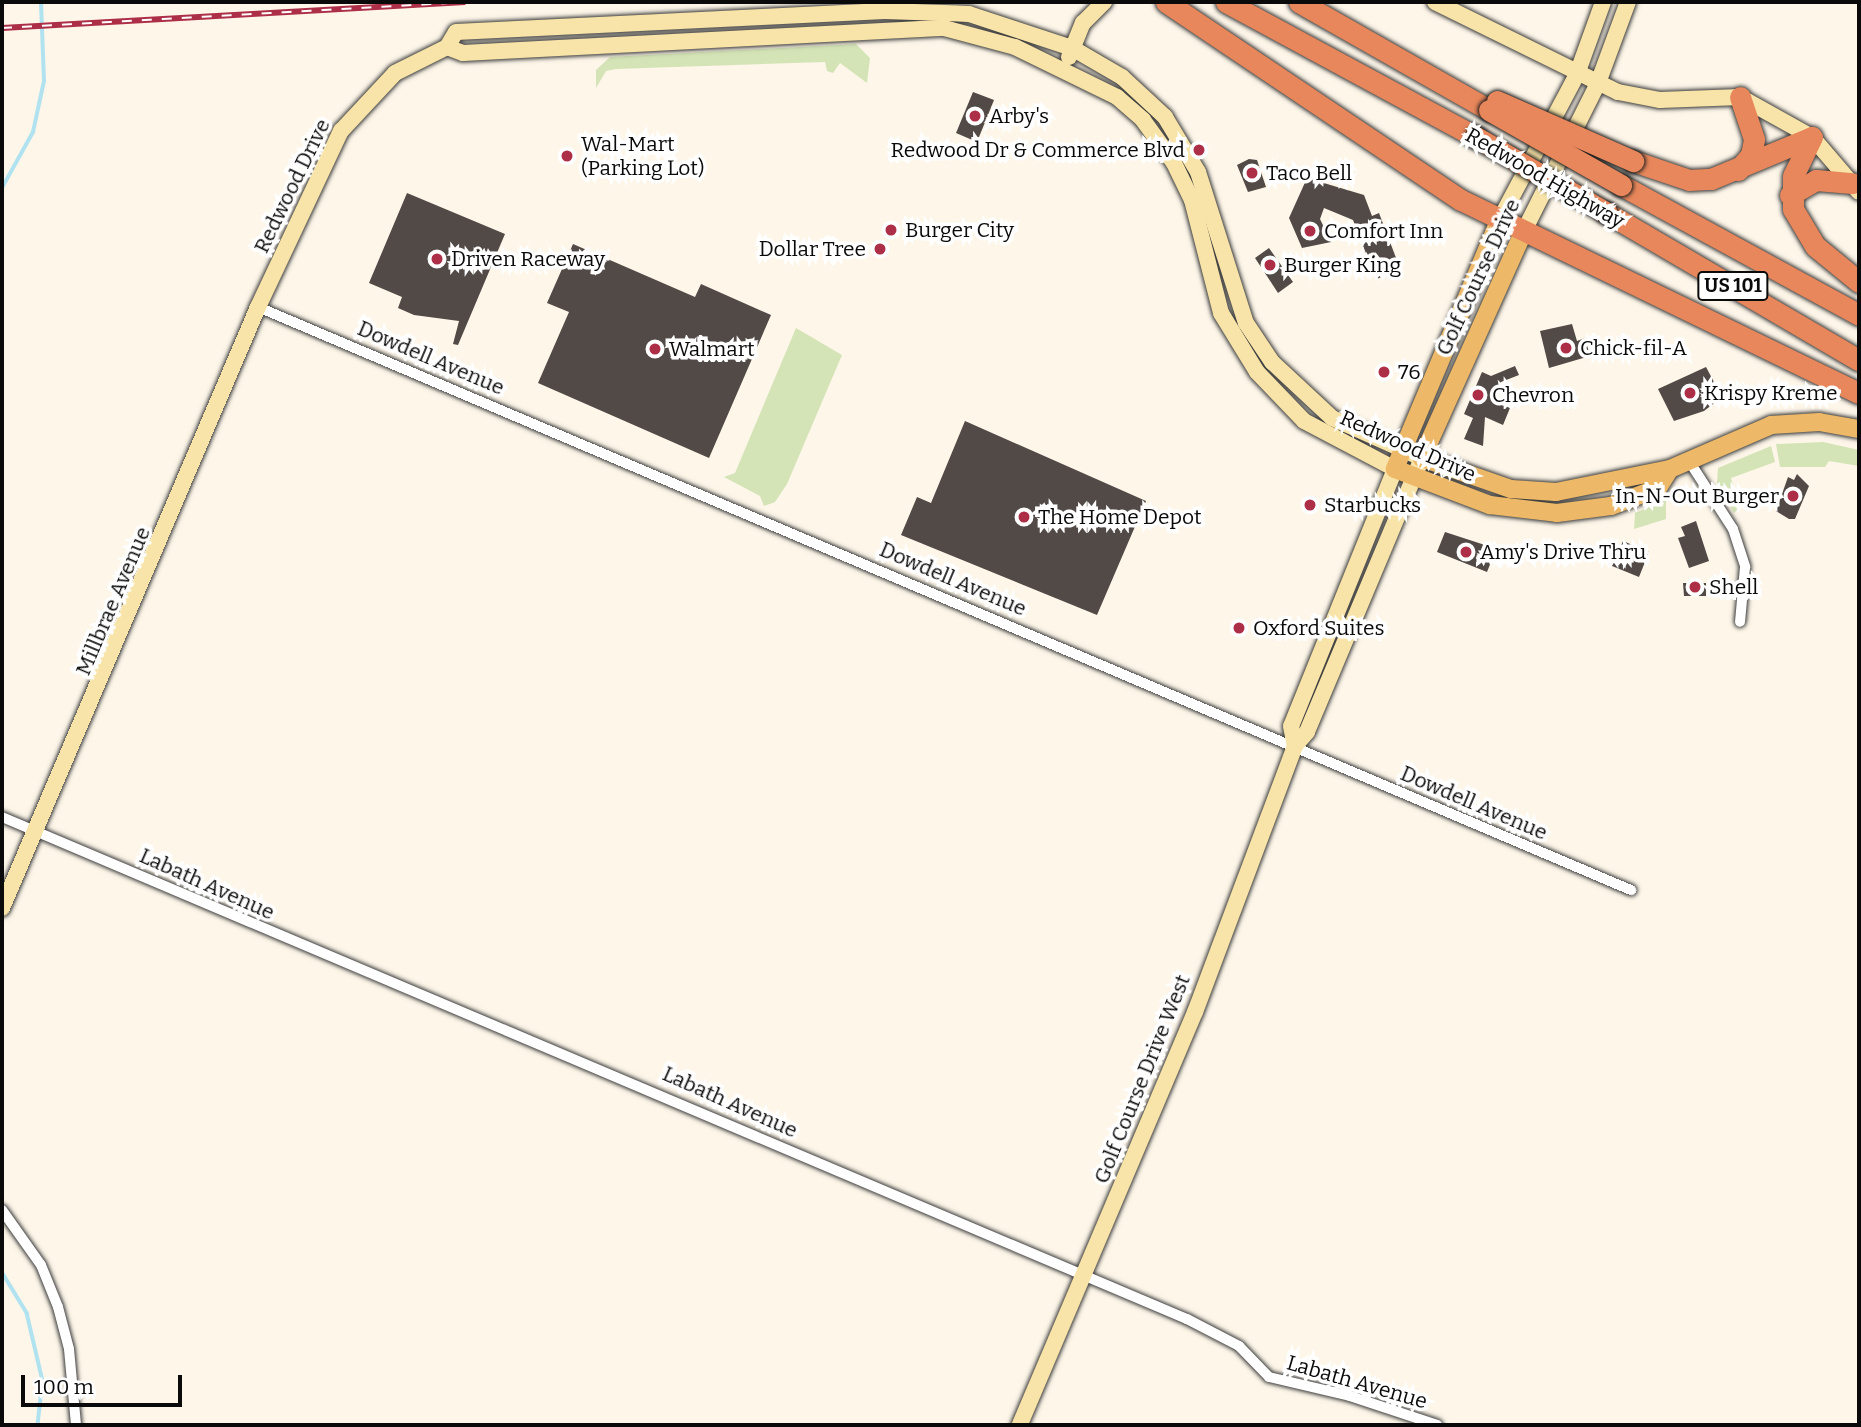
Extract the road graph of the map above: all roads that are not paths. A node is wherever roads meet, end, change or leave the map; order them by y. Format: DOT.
graph roads {
  1 [pos="1104,2"];
  2 [pos="1166,2"];
  3 [pos="1226,2"];
  4 [pos="1300,2"];
  5 [pos="1435,2"];
  6 [pos="1603,2"];
  7 [pos="1628,2"];
  8 [pos="447,47"];
  9 [pos="1072,48"];
  10 [pos="1064,68"];
  11 [pos="1577,74"];
  12 [pos="1598,83"];
  13 [pos="1740,97"];
  14 [pos="1492,105"];
  15 [pos="1165,117"];
  16 [pos="1151,130"];
  17 [pos="1812,137"];
  18 [pos="1738,170"];
  19 [pos="1855,188"];
  20 [pos="1790,195"];
  21 [pos="1499,221"];
  22 [pos="1523,233"];
  23 [pos="1222,238"];
  24 [pos="1204,243"];
  25 [pos="1859,282"];
  26 [pos="258,307"];
  27 [pos="1859,315"];
  28 [pos="1859,360"];
  29 [pos="1272,362"];
  30 [pos="1257,372"];
  31 [pos="1859,393"];
  32 [pos="1859,429"];
  33 [pos="1402,449"];
  34 [pos="1422,458"];
  35 [pos="1689,461"];
  36 [pos="1395,469"];
  37 [pos="1670,469"];
  38 [pos="1414,476"];
  39 [pos="1740,622"];
  40 [pos="1295,746"];
  41 [pos="2,817"];
  42 [pos="35,831"];
  43 [pos="1631,890"];
  44 [pos="2,908"];
  45 [pos="2,1210"];
  46 [pos="1083,1277"];
  47 [pos="76,1425"];
  48 [pos="1020,1425"];
  49 [pos="1437,1425"];
  1 -- 9 [label="street"];
  2 -- 21 [label="highway"];
  3 -- 28 [label="highway, Redwood Highway / US 101, bridge"];
  4 -- 14 [label="highway, Redwood Highway / US 101"];
  5 -- 11 [label="street"];
  6 -- 11 [label="street, Golf Course Drive"];
  7 -- 12 [label="street, Golf Course Drive"];
  8 -- 9 [label="street, Redwood Drive"];
  8 -- 10 [label="street, Redwood Drive"];
  8 -- 26 [label="street, Redwood Drive"];
  9 -- 10 [label="street"];
  9 -- 15 [label="street, Redwood Drive"];
  10 -- 16 [label="street, Redwood Drive"];
  11 -- 12 [label="street"];
  11 -- 21 [label="street, Golf Course Drive"];
  12 -- 13 [label="street"];
  12 -- 22 [label="street, Golf Course Drive"];
  13 -- 17 [label="street"];
  13 -- 18 [label="highway"];
  14 -- 18 [label="highway, bridge"];
  14 -- 27 [label="highway, Redwood Highway / US 101, bridge"];
  15 -- 16 [label="street"];
  15 -- 23 [label="street, Redwood Drive"];
  16 -- 24 [label="street, Redwood Drive"];
  17 -- 18 [label="highway"];
  17 -- 19 [label="street"];
  17 -- 20 [label="highway"];
  19 -- 20 [label="highway"];
  20 -- 25 [label="highway"];
  21 -- 22 [label="highway"];
  21 -- 33 [label="main road, Golf Course Drive"];
  22 -- 31 [label="highway"];
  22 -- 34 [label="main road, Golf Course Drive"];
  23 -- 24 [label="street"];
  23 -- 29 [label="street, Redwood Drive"];
  24 -- 30 [label="street, Redwood Drive"];
  26 -- 40 [label="street, Dowdell Avenue"];
  26 -- 42 [label="street, Millbrae Avenue"];
  29 -- 30 [label="street"];
  29 -- 33 [label="street, Redwood Drive"];
  30 -- 36 [label="street, Redwood Drive"];
  32 -- 35 [label="main road, Redwood Drive"];
  33 -- 34 [label="street, Redwood Drive"];
  33 -- 36 [label="main road, Golf Course Drive"];
  34 -- 37 [label="main road, Redwood Drive"];
  34 -- 38 [label="street"];
  35 -- 37 [label="main road, Redwood Drive"];
  35 -- 39 [label="street"];
  36 -- 38 [label="main road, Redwood Drive"];
  36 -- 40 [label="street"];
  37 -- 38 [label="main road, Redwood Drive"];
  38 -- 40 [label="street"];
  40 -- 43 [label="street, Dowdell Avenue"];
  40 -- 46 [label="street, Golf Course Drive West"];
  41 -- 42 [label="street, Labath Avenue"];
  42 -- 44 [label="street, Millbrae Avenue"];
  42 -- 46 [label="street, Labath Avenue"];
  45 -- 47 [label="street"];
  46 -- 48 [label="street, Golf Course Drive West"];
  46 -- 49 [label="street, Labath Avenue"];
}
